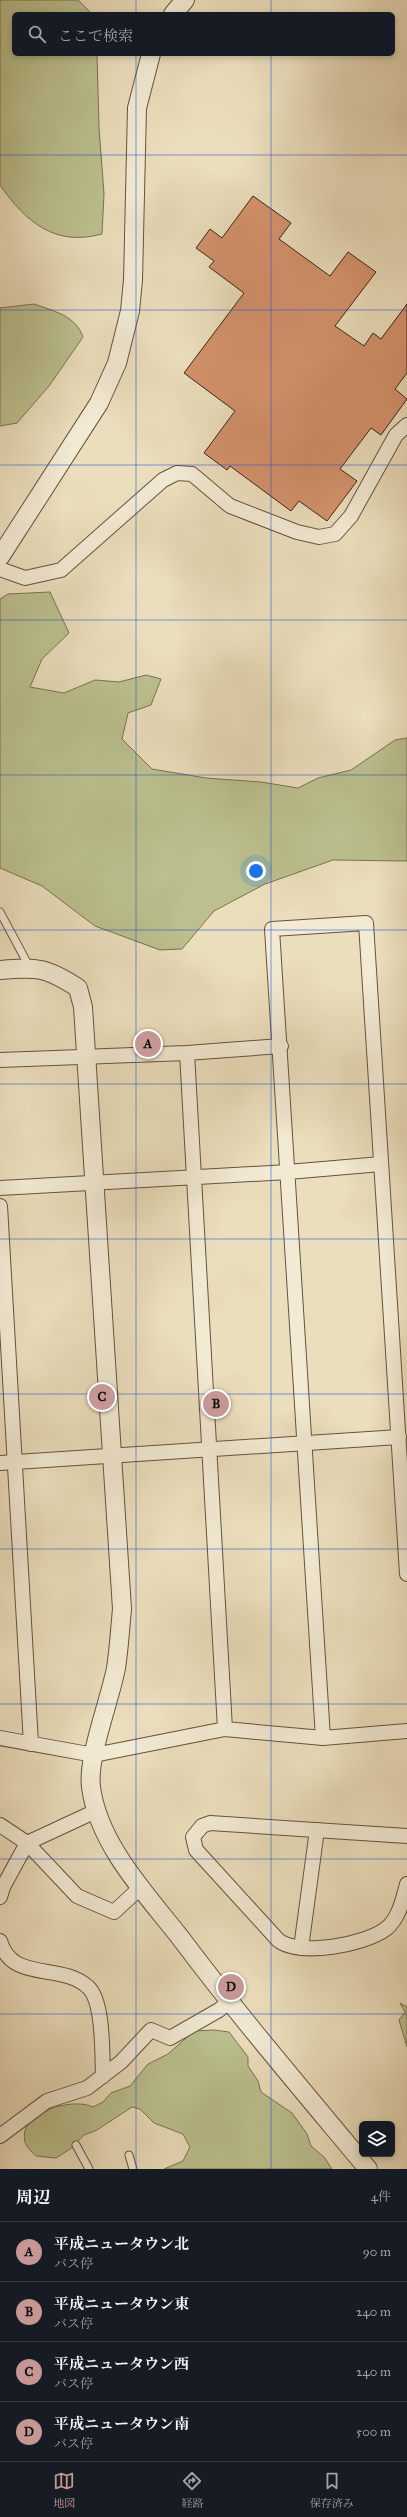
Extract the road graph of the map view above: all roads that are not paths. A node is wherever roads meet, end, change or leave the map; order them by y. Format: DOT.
graph roads {
  1 [pos="186,0"];
  2 [pos="175,12"];
  3 [pos="150,56"];
  4 [pos="407,425"];
  5 [pos="0,557"];
  6 [pos="0,569"];
  7 [pos="0,912"];
  8 [pos="30,968"];
  9 [pos="0,970"];
  10 [pos="281,1046"];
  11 [pos="187,1054"];
  12 [pos="85,1056"];
  13 [pos="0,1060"];
  14 [pos="381,1164"];
  15 [pos="288,1172"];
  16 [pos="196,1177"];
  17 [pos="93,1183"];
  18 [pos="0,1188"];
  19 [pos="0,1206"];
  20 [pos="399,1437"];
  21 [pos="304,1443"];
  22 [pos="209,1449"];
  23 [pos="112,1457"];
  24 [pos="14,1462"];
  25 [pos="0,1463"];
  26 [pos="406,1557"];
  27 [pos="407,1574"];
  28 [pos="225,1729"];
  29 [pos="407,1731"];
  30 [pos="0,1738"];
  31 [pos="323,1738"];
  32 [pos="31,1744"];
  33 [pos="94,1755"];
  34 [pos="96,1811"];
  35 [pos="0,1824"];
  36 [pos="317,1830"];
  37 [pos="407,1836"];
  38 [pos="27,1843"];
  39 [pos="407,1884"];
  40 [pos="141,1887"];
  41 [pos="0,1897"];
  42 [pos="0,1941"];
  43 [pos="301,1948"];
  44 [pos="229,2002"];
  45 [pos="102,2076"];
  46 [pos="0,2136"];
  47 [pos="76,2145"];
  48 [pos="129,2155"];
  49 [pos="89,2169"];
  50 [pos="133,2169"];
  51 [pos="368,2169"];
  1 -- 2 [label="street"];
  3 -- 5 [label="street"];
  4 -- 6 [label="street"];
  7 -- 8 [label="lane"];
  8 -- 9 [label="street"];
  8 -- 12 [label="street"];
  10 -- 11 [label="street"];
  10 -- 14 [label="street"];
  10 -- 15 [label="street"];
  11 -- 12 [label="street"];
  11 -- 16 [label="street"];
  12 -- 13 [label="street"];
  12 -- 17 [label="street"];
  14 -- 15 [label="street"];
  14 -- 20 [label="street"];
  15 -- 16 [label="street"];
  15 -- 21 [label="street"];
  16 -- 17 [label="street"];
  16 -- 22 [label="street"];
  17 -- 18 [label="street"];
  17 -- 23 [label="street"];
  19 -- 24 [label="street"];
  20 -- 21 [label="street"];
  20 -- 26 [label="street"];
  21 -- 22 [label="street"];
  21 -- 31 [label="street"];
  22 -- 23 [label="street"];
  22 -- 28 [label="street"];
  23 -- 24 [label="street"];
  23 -- 33 [label="street"];
  24 -- 25 [label="street"];
  24 -- 32 [label="street"];
  26 -- 27 [label="street"];
  28 -- 31 [label="street"];
  28 -- 33 [label="street"];
  29 -- 31 [label="street"];
  30 -- 32 [label="street"];
  32 -- 33 [label="street"];
  33 -- 34 [label="street"];
  34 -- 38 [label="street"];
  34 -- 40 [label="street"];
  35 -- 38 [label="street"];
  36 -- 37 [label="street"];
  36 -- 43 [label="street"];
  36 -- 43 [label="street"];
  38 -- 40 [label="street"];
  38 -- 41 [label="street"];
  39 -- 43 [label="street"];
  40 -- 44 [label="street"];
  42 -- 45 [label="street"];
  44 -- 45 [label="street"];
  44 -- 51 [label="street"];
  45 -- 46 [label="street"];
  47 -- 49 [label="lane"];
  48 -- 50 [label="lane"];
}
